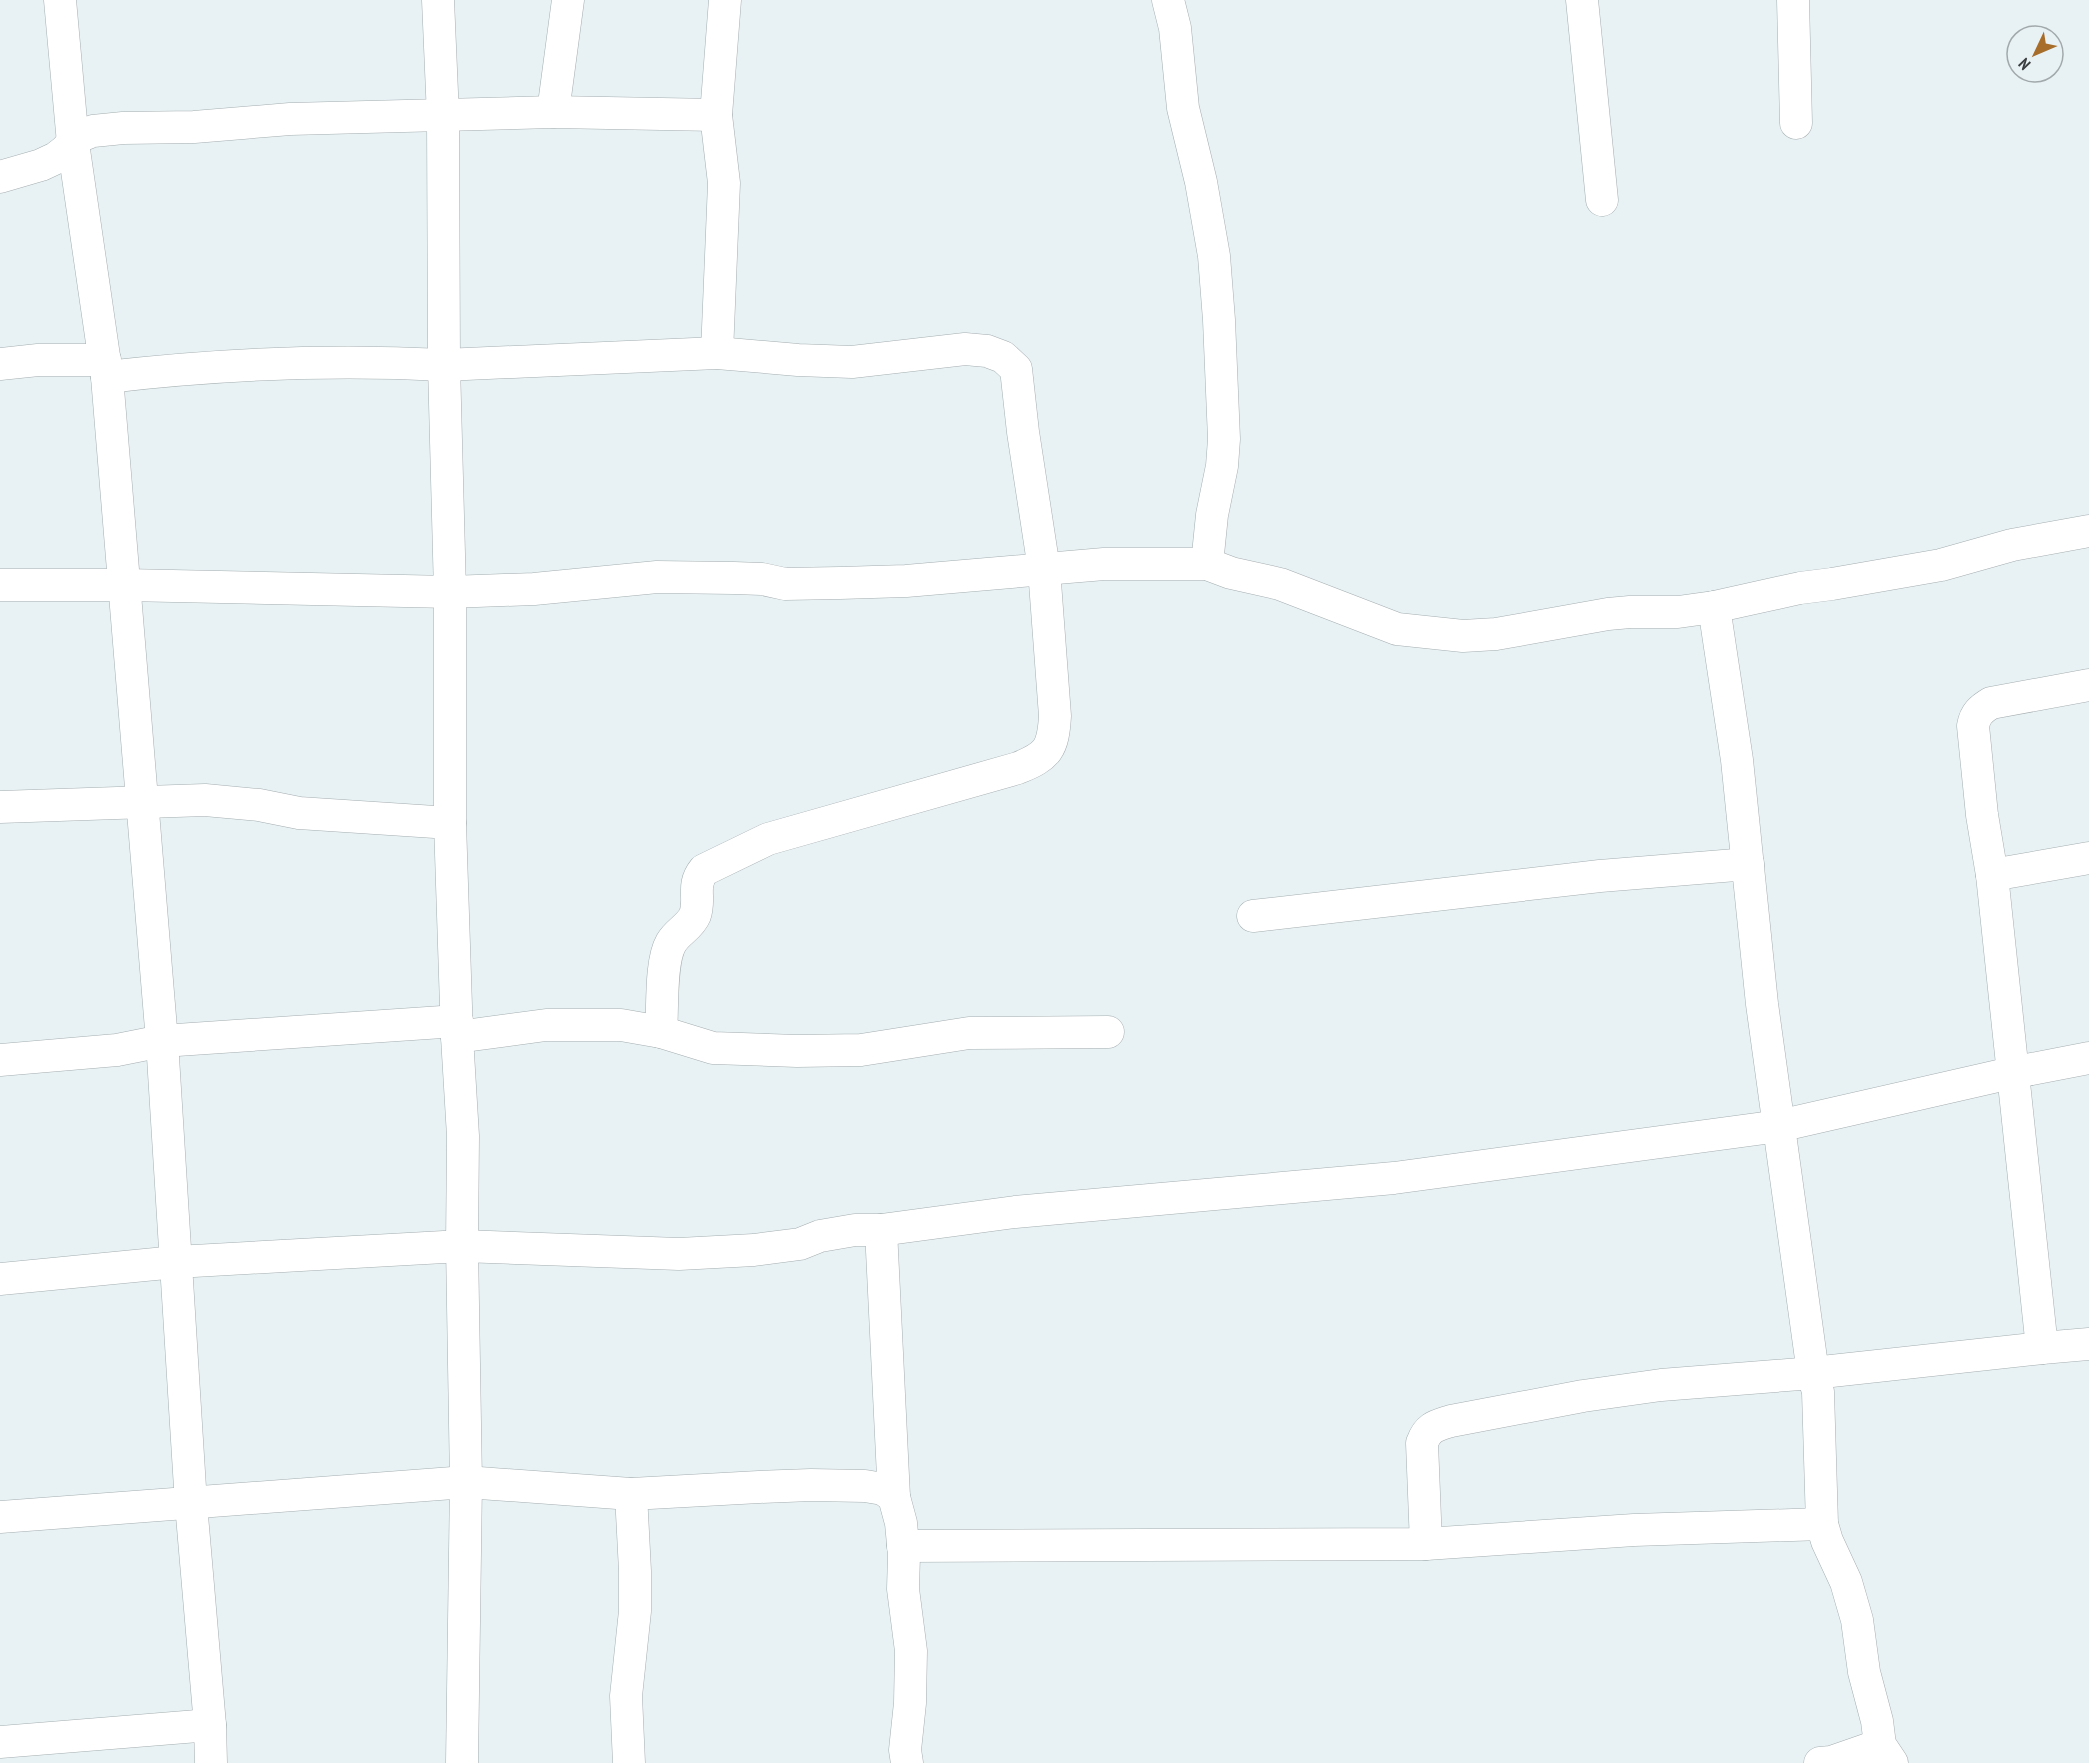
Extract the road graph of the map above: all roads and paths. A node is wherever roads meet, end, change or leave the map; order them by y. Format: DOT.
graph roads {
  1 [pos="60,0"];
  2 [pos="438,0"];
  3 [pos="567,0"];
  4 [pos="725,0"];
  5 [pos="1168,0"];
  6 [pos="1582,0"];
  7 [pos="1793,0"];
  8 [pos="553,112"];
  9 [pos="716,115"];
  10 [pos="443,116"];
  11 [pos="1796,123"];
  12 [pos="73,143"];
  13 [pos="0,177"];
  14 [pos="1602,200"];
  15 [pos="717,353"];
  16 [pos="0,364"];
  17 [pos="444,365"];
  18 [pos="106,368"];
  19 [pos="2089,531"];
  20 [pos="1207,564"];
  21 [pos="1044,568"];
  22 [pos="0,585"];
  23 [pos="124,585"];
  24 [pos="450,592"];
  25 [pos="1714,607"];
  26 [pos="2089,685"];
  27 [pos="141,802"];
  28 [pos="0,807"];
  29 [pos="450,823"];
  30 [pos="2089,858"];
  31 [pos="1748,864"];
  32 [pos="1992,875"];
  33 [pos="1253,916"];
  34 [pos="458,1029"];
  35 [pos="662,1032"];
  36 [pos="1108,1032"];
  37 [pos="162,1041"];
  38 [pos="2089,1058"];
  39 [pos="0,1060"];
  40 [pos="2011,1073"];
  41 [pos="1779,1126"];
  42 [pos="881,1230"];
  43 [pos="462,1246"];
  44 [pos="176,1262"];
  45 [pos="0,1280"];
  46 [pos="2089,1344"];
  47 [pos="2042,1348"];
  48 [pos="1813,1373"];
  49 [pos="466,1482"];
  50 [pos="631,1494"];
  51 [pos="894,1497"];
  52 [pos="190,1504"];
  53 [pos="0,1517"];
  54 [pos="1822,1524"];
  55 [pos="1426,1544"];
  56 [pos="903,1546"];
  57 [pos="210,1725"];
  58 [pos="0,1742"];
  59 [pos="1886,1754"];
  60 [pos="211,1763"];
  61 [pos="462,1763"];
  62 [pos="629,1763"];
  63 [pos="907,1763"];
  64 [pos="1820,1763"];
  1 -- 12 [label="street"];
  2 -- 10 [label="street"];
  3 -- 8 [label="street"];
  4 -- 9 [label="street"];
  5 -- 20 [label="street"];
  6 -- 14 [label="street"];
  7 -- 11 [label="street"];
  8 -- 9 [label="street"];
  8 -- 10 [label="street"];
  9 -- 15 [label="street"];
  10 -- 12 [label="street"];
  10 -- 17 [label="street"];
  12 -- 13 [label="street"];
  12 -- 18 [label="street"];
  15 -- 17 [label="street"];
  15 -- 21 [label="street"];
  16 -- 18 [label="street"];
  17 -- 18 [label="street"];
  17 -- 24 [label="street"];
  18 -- 23 [label="street"];
  19 -- 25 [label="street"];
  20 -- 21 [label="street"];
  20 -- 25 [label="street"];
  21 -- 24 [label="street"];
  21 -- 35 [label="street"];
  22 -- 23 [label="street"];
  23 -- 24 [label="street"];
  23 -- 27 [label="street"];
  24 -- 29 [label="street"];
  25 -- 31 [label="street"];
  26 -- 32 [label="street"];
  27 -- 28 [label="street"];
  27 -- 29 [label="street"];
  27 -- 37 [label="street"];
  29 -- 34 [label="street"];
  30 -- 32 [label="street"];
  31 -- 33 [label="street"];
  31 -- 41 [label="street"];
  32 -- 40 [label="street"];
  34 -- 35 [label="street"];
  34 -- 37 [label="street"];
  34 -- 43 [label="street"];
  35 -- 36 [label="street"];
  37 -- 39 [label="street"];
  37 -- 44 [label="street"];
  38 -- 40 [label="street"];
  40 -- 41 [label="street"];
  40 -- 47 [label="street"];
  41 -- 42 [label="street"];
  41 -- 48 [label="street"];
  42 -- 43 [label="street"];
  42 -- 51 [label="street"];
  43 -- 44 [label="street"];
  43 -- 49 [label="street"];
  44 -- 45 [label="street"];
  44 -- 52 [label="street"];
  46 -- 47 [label="street"];
  47 -- 48 [label="street"];
  48 -- 54 [label="street"];
  48 -- 55 [label="street"];
  49 -- 50 [label="street"];
  49 -- 52 [label="street"];
  49 -- 61 [label="street"];
  50 -- 51 [label="street"];
  50 -- 62 [label="street"];
  51 -- 56 [label="street"];
  52 -- 53 [label="street"];
  52 -- 57 [label="street"];
  54 -- 55 [label="street"];
  54 -- 59 [label="street"];
  55 -- 56 [label="street"];
  56 -- 63 [label="street"];
  57 -- 58 [label="street"];
  57 -- 60 [label="street"];
  59 -- 64 [label="street"];
}
